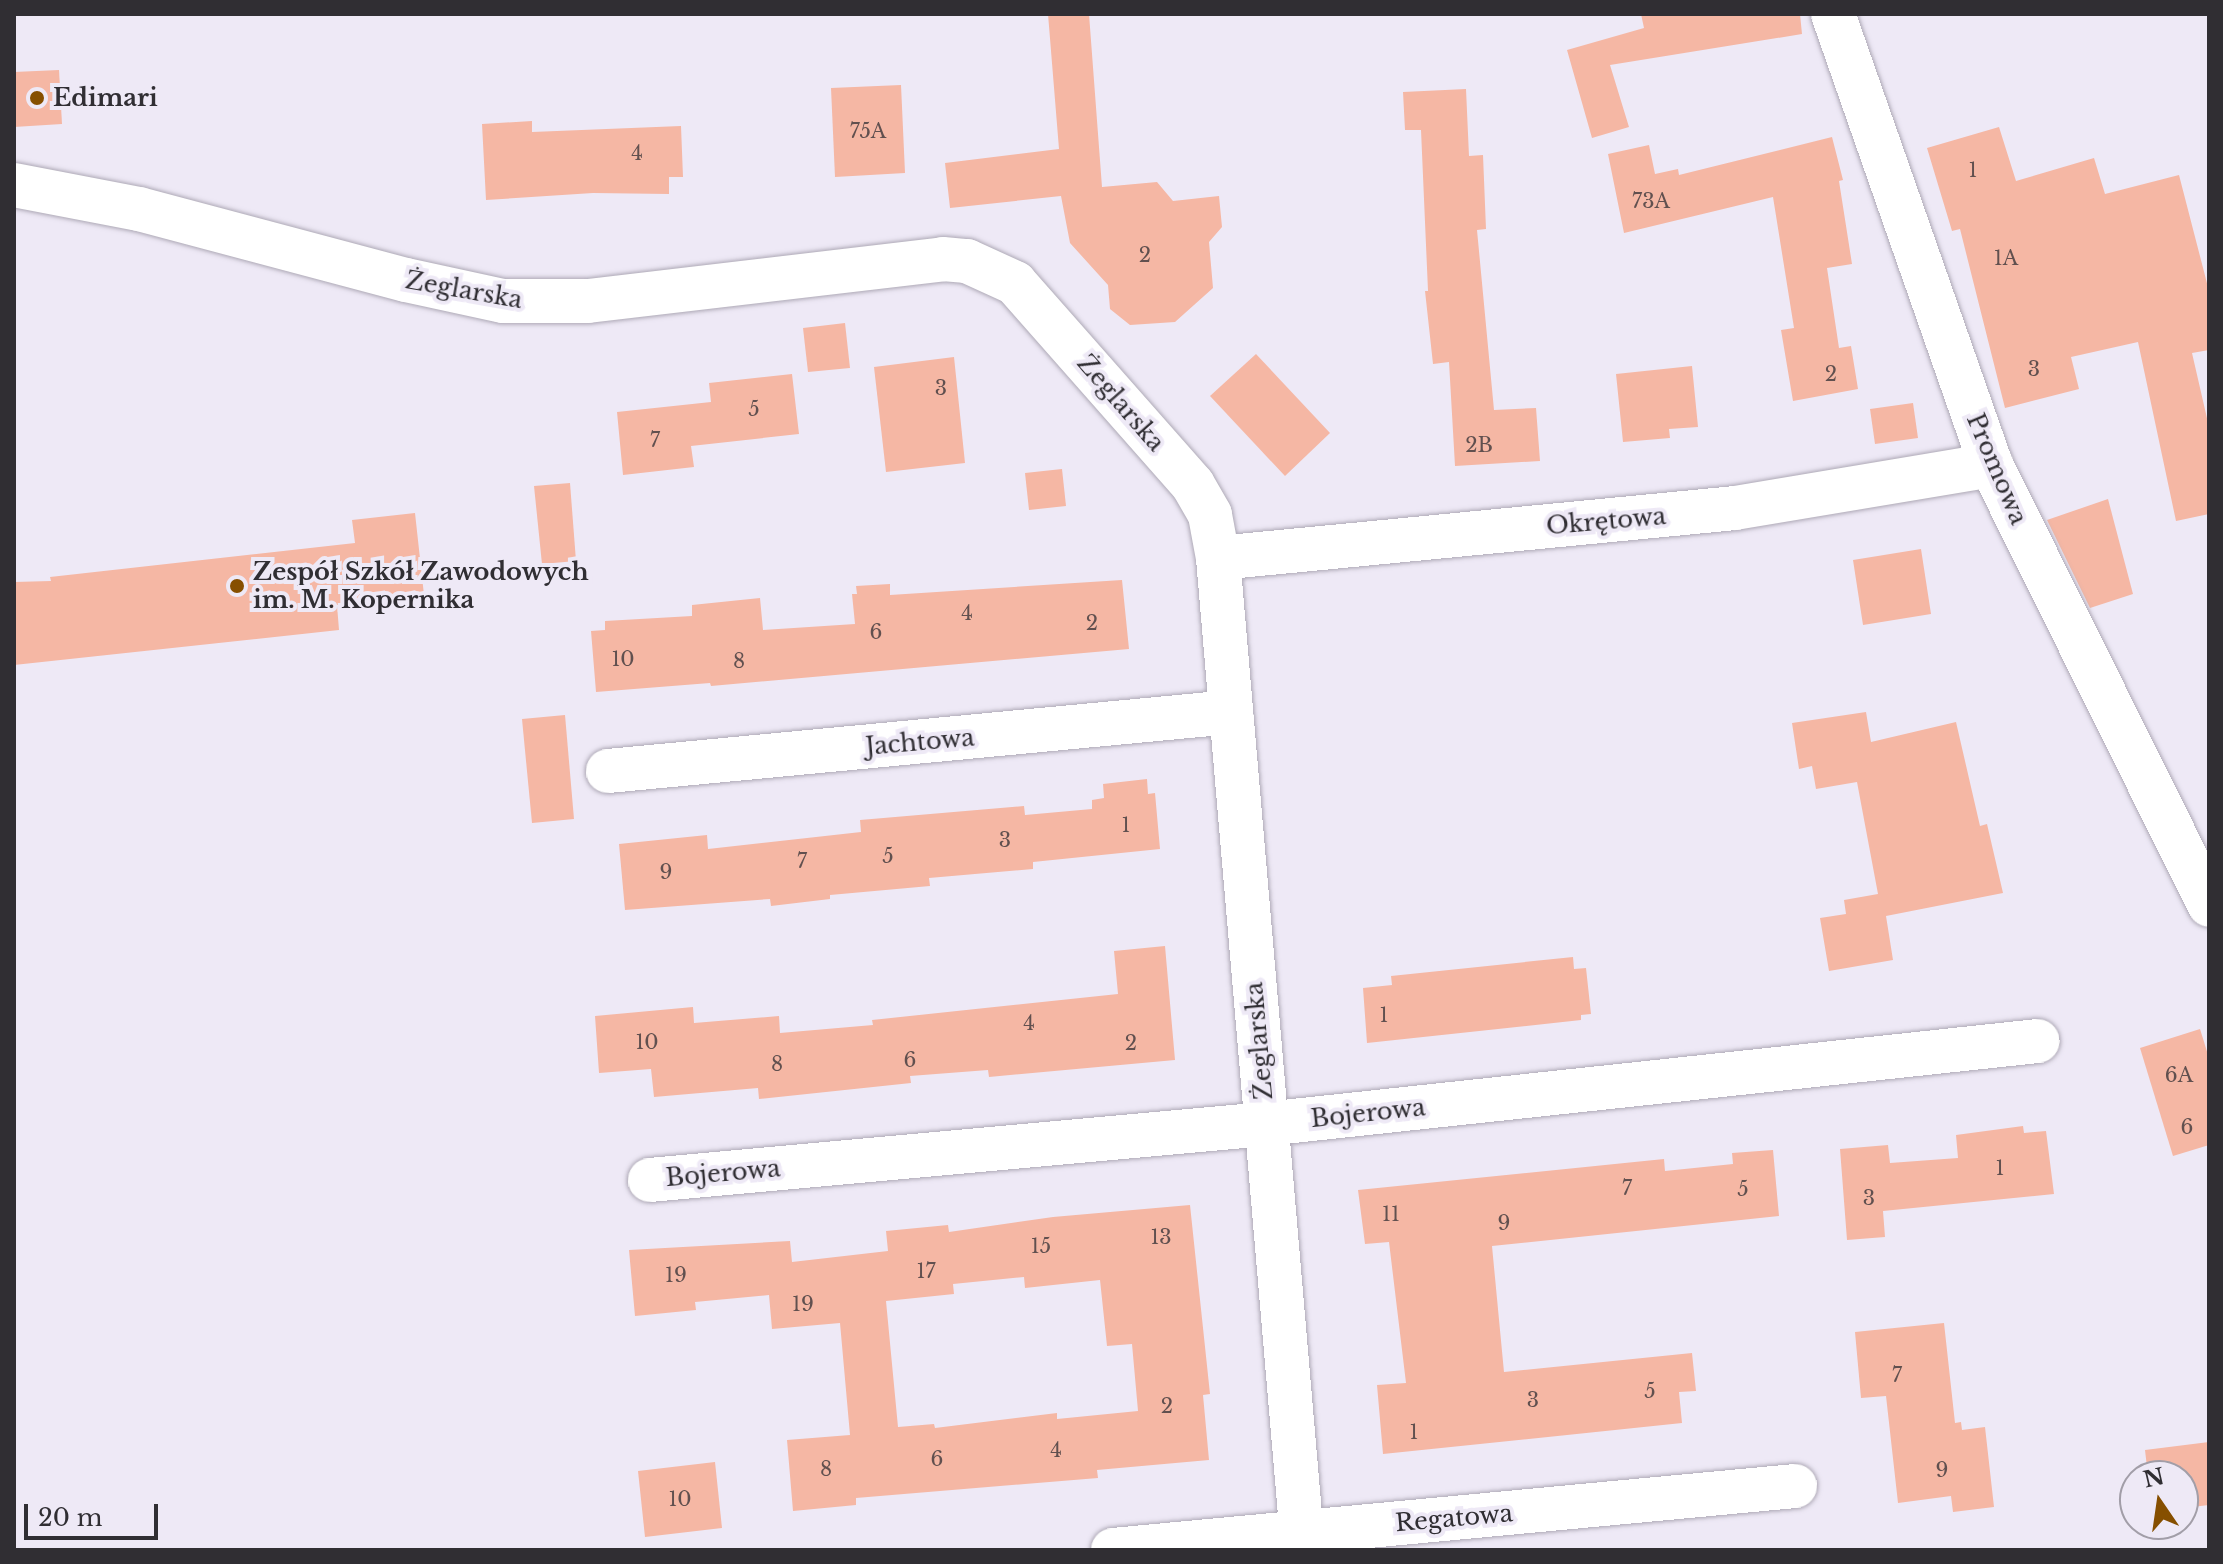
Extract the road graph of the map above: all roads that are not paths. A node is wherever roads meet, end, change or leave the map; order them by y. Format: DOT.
graph roads {
  1 [pos="1833,14"];
  2 [pos="14,185"];
  3 [pos="1991,465"];
  4 [pos="1218,558"];
  5 [pos="1231,712"];
  6 [pos="608,771"];
  7 [pos="2209,905"];
  8 [pos="2038,1041"];
  9 [pos="1265,1124"];
  10 [pos="650,1180"];
  11 [pos="1795,1486"];
  12 [pos="1303,1541"];
  13 [pos="1113,1550"];
  1 -- 3 [label="street, Promowa"];
  2 -- 4 [label="street, Żeglarska"];
  3 -- 4 [label="street, Okrętowa"];
  3 -- 7 [label="street, Promowa"];
  4 -- 5 [label="street, Żeglarska"];
  5 -- 6 [label="street, Jachtowa"];
  5 -- 9 [label="street, Żeglarska"];
  8 -- 9 [label="street, Bojerowa"];
  9 -- 10 [label="street, Bojerowa"];
  9 -- 12 [label="street, Żeglarska"];
  11 -- 12 [label="street, Regatowa"];
  12 -- 13 [label="street, Regatowa"];
}
